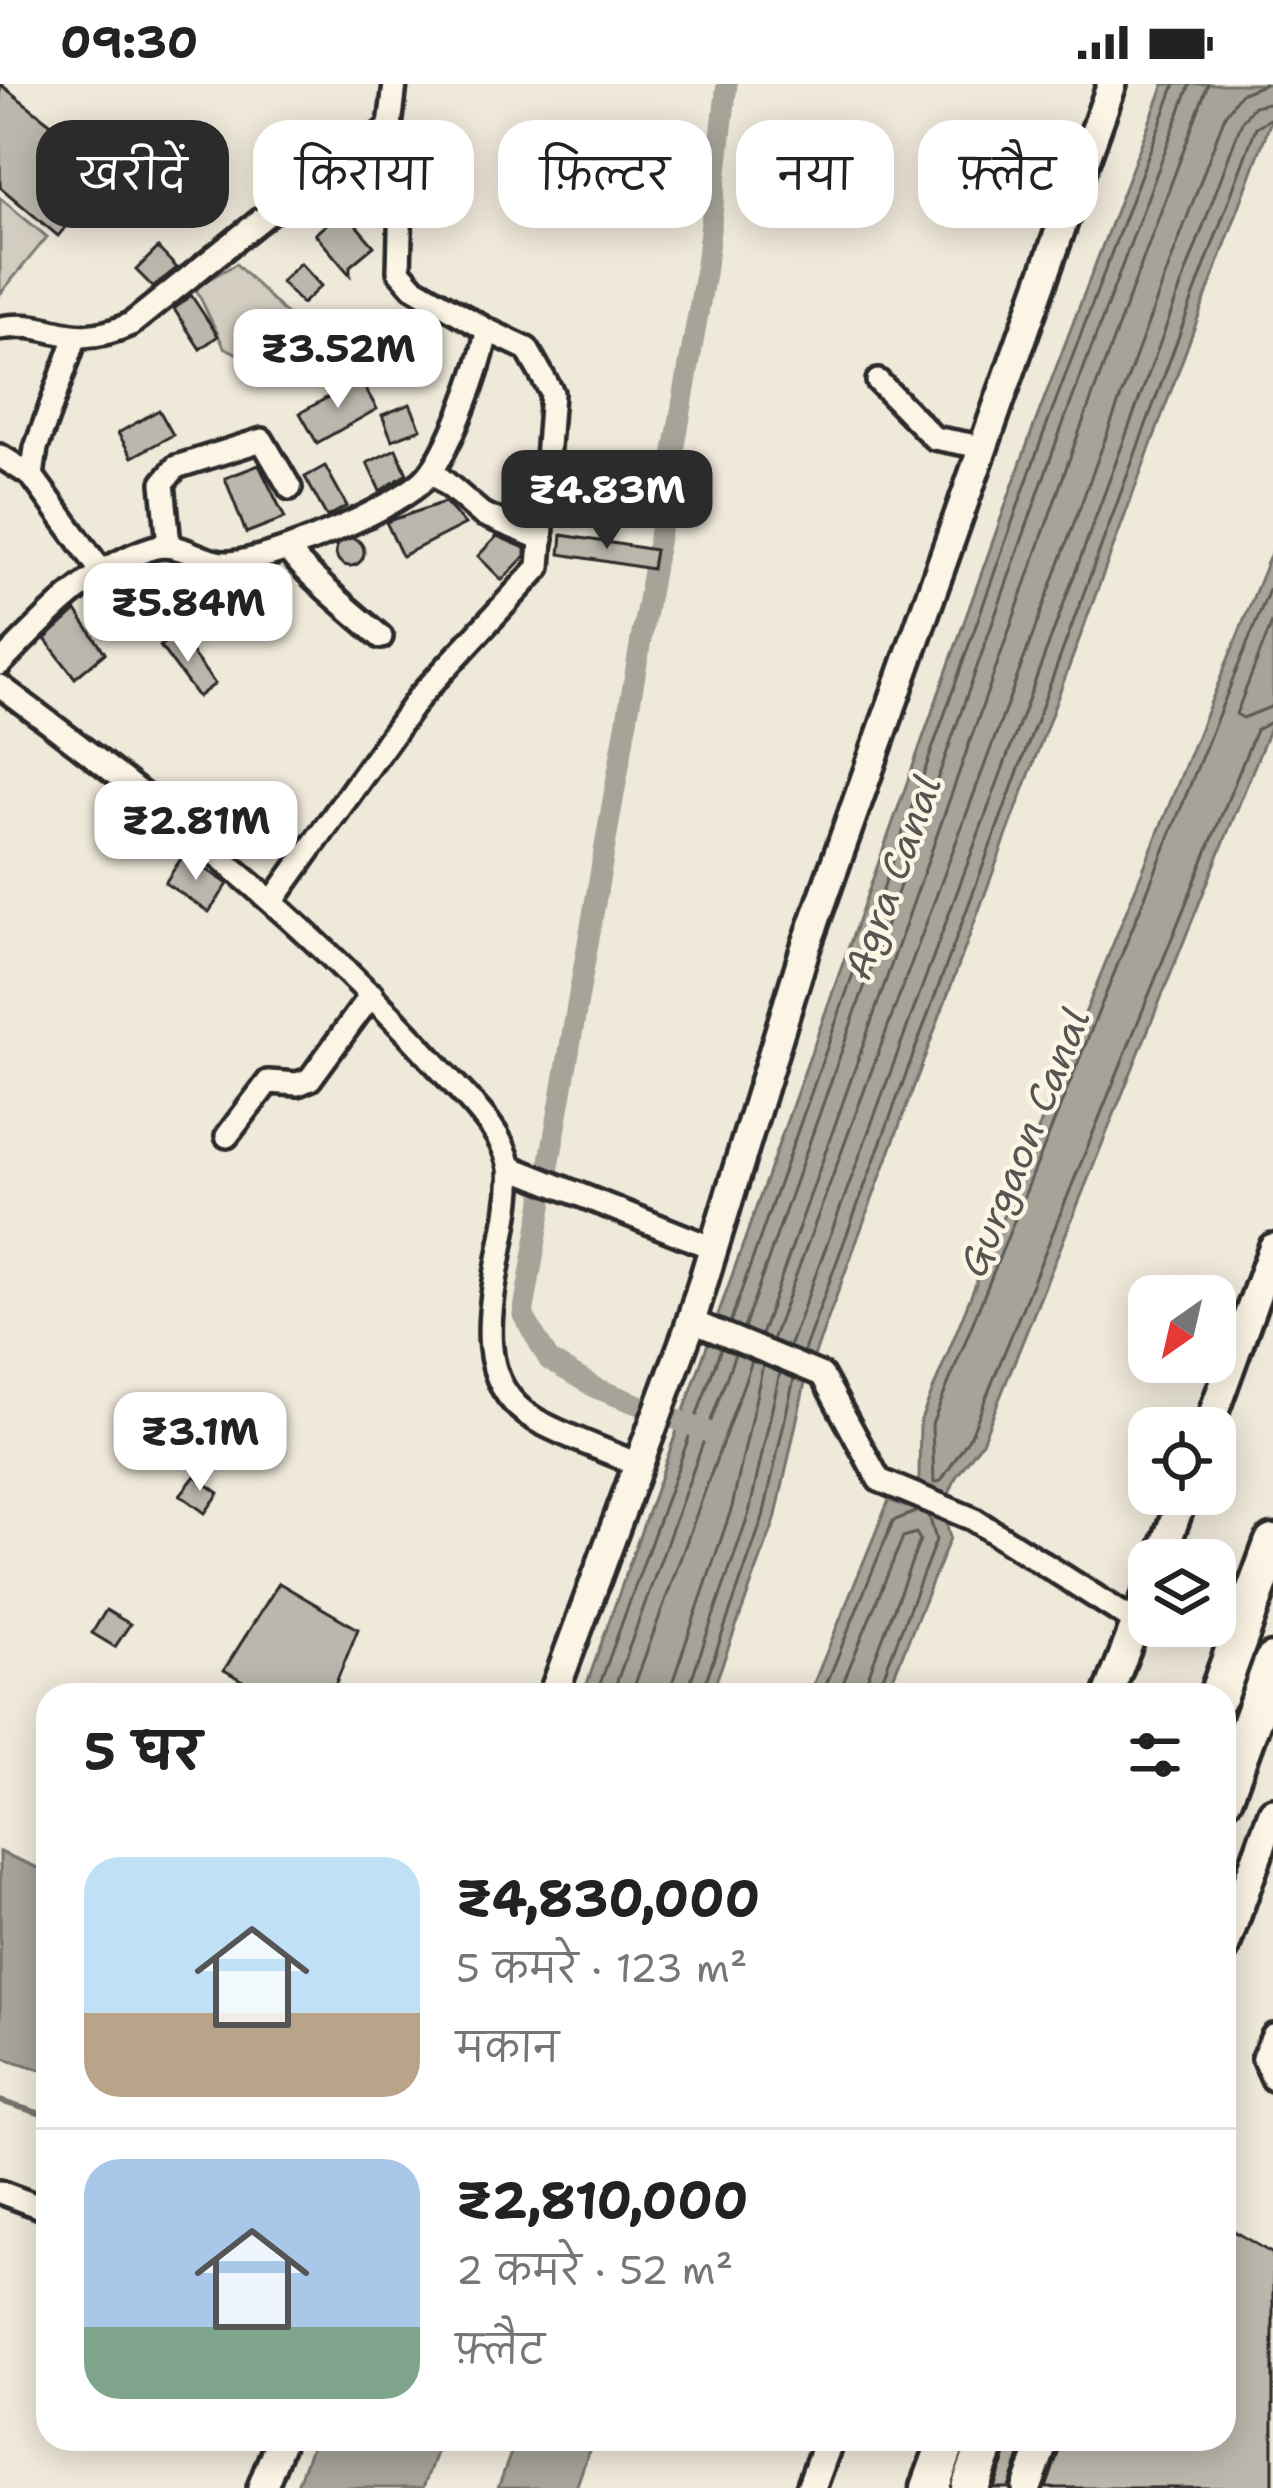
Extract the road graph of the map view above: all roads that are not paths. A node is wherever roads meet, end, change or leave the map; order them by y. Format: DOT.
graph roads {
  1 [pos="395,84"];
  2 [pos="1112,84"];
  3 [pos="392,120"];
  4 [pos="253,226"];
  5 [pos="402,228"];
  6 [pos="0,328"];
  7 [pos="487,330"];
  8 [pos="75,339"];
  9 [pos="878,381"];
  10 [pos="982,447"];
  11 [pos="0,456"];
  12 [pos="432,472"];
  13 [pos="32,476"];
  14 [pos="290,488"];
  15 [pos="542,538"];
  16 [pos="169,545"];
  17 [pos="288,551"];
  18 [pos="102,572"];
  19 [pos="381,637"];
  20 [pos="0,664"];
  21 [pos="0,686"];
  22 [pos="274,899"];
  23 [pos="372,994"];
  24 [pos="227,1136"];
  25 [pos="509,1167"];
  26 [pos="713,1248"];
  27 [pos="1273,1248"];
  28 [pos="691,1321"];
  29 [pos="1216,1407"];
  30 [pos="639,1465"];
  31 [pos="1273,1544"];
  32 [pos="1128,1617"];
  33 [pos="1128,1645"];
  34 [pos="1273,1662"];
  35 [pos="557,1683"];
  36 [pos="1113,1683"];
  37 [pos="1222,1683"];
  38 [pos="1236,1763"];
  39 [pos="1273,1812"];
  40 [pos="1236,1915"];
  41 [pos="1273,2036"];
  42 [pos="1273,2079"];
  43 [pos="0,2192"];
  44 [pos="36,2206"];
  45 [pos="276,2451"];
  46 [pos="827,2451"];
  47 [pos="944,2451"];
  48 [pos="984,2451"];
  49 [pos="1041,2451"];
  50 [pos="821,2483"];
  51 [pos="262,2488"];
  52 [pos="930,2488"];
  53 [pos="970,2488"];
  54 [pos="1027,2488"];
  1 -- 3 [label="street"];
  2 -- 10 [label="street"];
  4 -- 8 [label="street"];
  5 -- 7 [label="street"];
  6 -- 8 [label="street"];
  7 -- 12 [label="street"];
  7 -- 15 [label="street"];
  8 -- 13 [label="street"];
  9 -- 10 [label="street"];
  10 -- 26 [label="street"];
  11 -- 13 [label="street"];
  12 -- 15 [label="street"];
  12 -- 17 [label="street"];
  13 -- 18 [label="street"];
  14 -- 16 [label="street"];
  15 -- 22 [label="street"];
  16 -- 17 [label="street"];
  16 -- 18 [label="street"];
  17 -- 19 [label="street"];
  18 -- 20 [label="street"];
  21 -- 22 [label="street"];
  22 -- 23 [label="street"];
  23 -- 24 [label="street"];
  23 -- 25 [label="street"];
  25 -- 26 [label="street"];
  25 -- 30 [label="street"];
  26 -- 28 [label="street"];
  27 -- 29 [label="street"];
  28 -- 30 [label="street"];
  28 -- 32 [label="street"];
  30 -- 35 [label="street"];
  31 -- 37 [label="highway"];
  33 -- 36 [label="street"];
  34 -- 38 [label="highway"];
  39 -- 40 [label="street"];
  41 -- 42 [label="street"];
  43 -- 44 [label="street"];
  45 -- 51 [label="street"];
  46 -- 50 [label="street"];
  47 -- 52 [label="highway"];
  48 -- 53 [label="highway"];
  49 -- 54 [label="street"];
}
